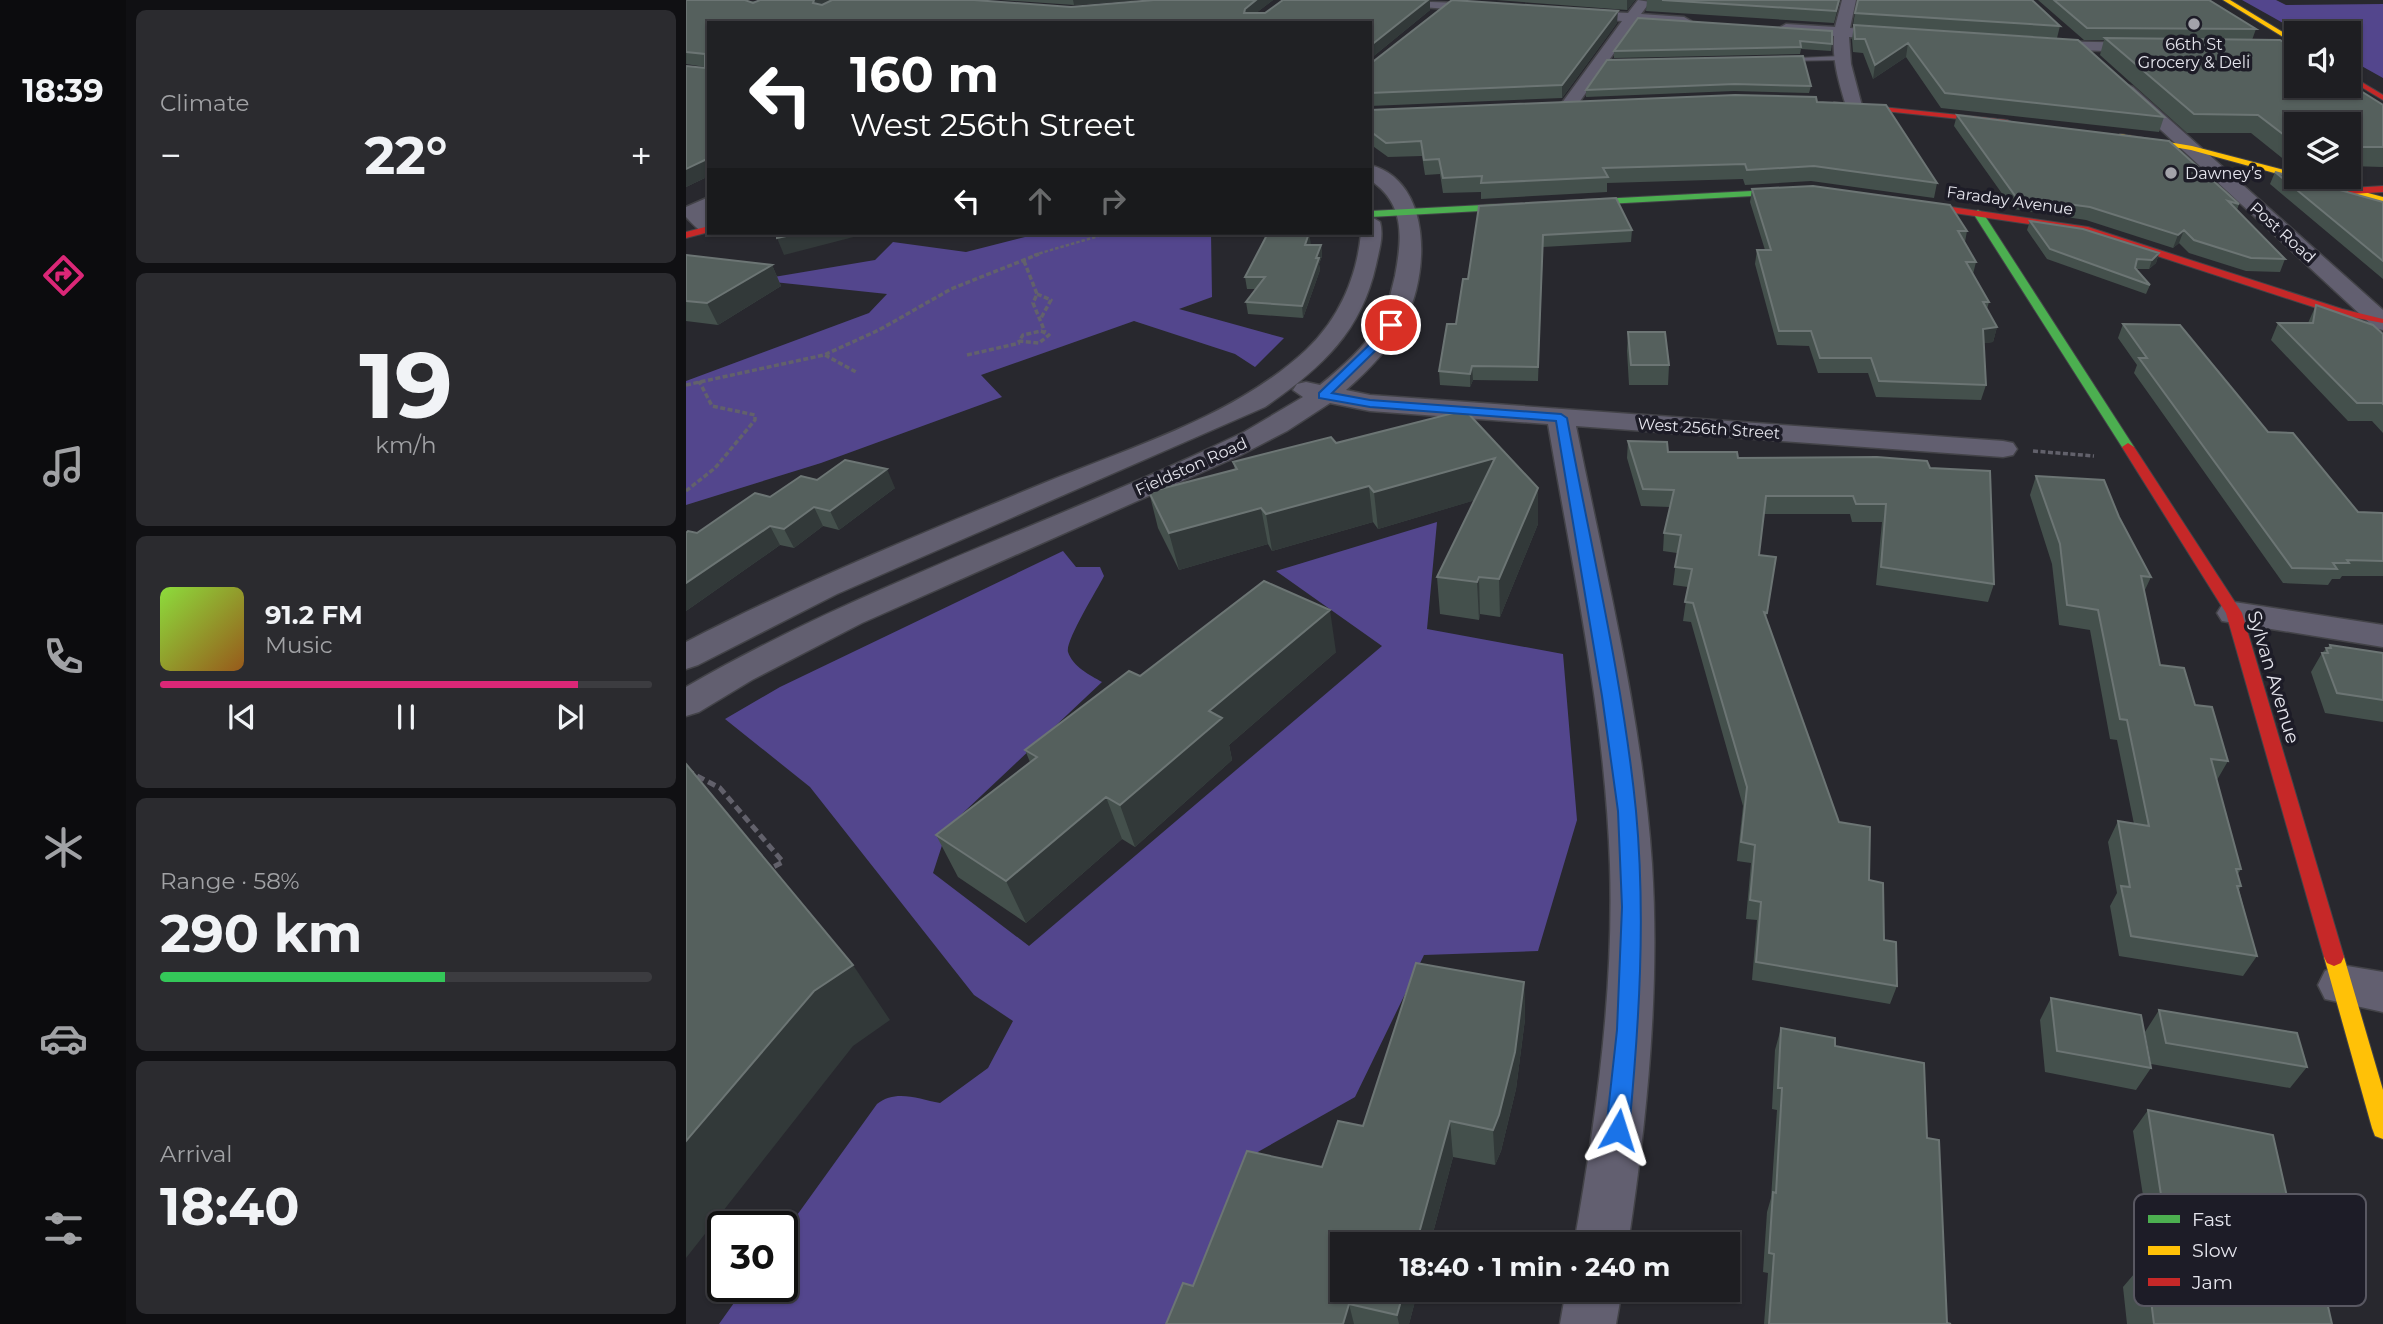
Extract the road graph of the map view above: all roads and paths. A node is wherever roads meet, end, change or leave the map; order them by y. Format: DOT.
graph roads {
  1 [pos="1378,0"];
  2 [pos="1644,0"];
  3 [pos="1850,0"];
  4 [pos="2226,0"];
  5 [pos="1452,2"];
  6 [pos="1513,9"];
  7 [pos="1551,12"];
  8 [pos="1631,18"];
  9 [pos="1430,21"];
  10 [pos="1704,23"];
  11 [pos="2055,25"];
  12 [pos="1772,27"];
  13 [pos="1840,32"];
  14 [pos="2284,36"];
  15 [pos="1922,37"];
  16 [pos="2031,44"];
  17 [pos="2080,47"];
  18 [pos="2165,48"];
  19 [pos="2273,48"];
  20 [pos="2284,48"];
  21 [pos="1841,58"];
  22 [pos="1773,59"];
  23 [pos="2361,84"];
  24 [pos="2383,98"];
  25 [pos="1815,102"];
  26 [pos="1595,106"];
  27 [pos="1854,106"];
  28 [pos="1561,108"];
  29 [pos="2019,124"];
  30 [pos="2101,133"];
  31 [pos="2192,148"];
  32 [pos="1372,172"];
  33 [pos="2284,173"];
  34 [pos="2344,189"];
  35 [pos="2383,189"];
  36 [pos="2351,191"];
  37 [pos="1825,192"];
  38 [pos="1881,200"];
  39 [pos="2383,200"];
  40 [pos="707,204"];
  41 [pos="1407,210"];
  42 [pos="1372,214"];
  43 [pos="1978,214"];
  44 [pos="707,227"];
  45 [pos="707,230"];
  46 [pos="686,235"];
  47 [pos="1100,235"];
  48 [pos="1370,235"];
  49 [pos="1024,261"];
  50 [pos="1037,294"];
  51 [pos="1041,318"];
  52 [pos="2382,322"];
  53 [pos="1045,332"];
  54 [pos="1021,343"];
  55 [pos="824,355"];
  56 [pos="967,355"];
  57 [pos="856,372"];
  58 [pos="699,381"];
  59 [pos="1282,383"];
  60 [pos="686,385"];
  61 [pos="1324,396"];
  62 [pos="1561,418"];
  63 [pos="2003,449"];
  64 [pos="2137,459"];
  65 [pos="686,491"];
  66 [pos="781,607"];
  67 [pos="2234,612"];
  68 [pos="2383,636"];
  69 [pos="805,638"];
  70 [pos="686,657"];
  71 [pos="686,703"];
  72 [pos="686,771"];
  73 [pos="766,871"];
  74 [pos="2362,988"];
  75 [pos="2383,1128"];
  76 [pos="1603,1232"];
  77 [pos="1592,1302"];
  78 [pos="1588,1324"];
  1 -- 5 [label="street"];
  2 -- 8 [label="street"];
  3 -- 13 [label="street"];
  4 -- 14 [label="street"];
  5 -- 6 [label="street"];
  5 -- 9 [label="street"];
  7 -- 8 [label="street"];
  8 -- 10 [label="street"];
  8 -- 28 [label="street"];
  11 -- 17 [label="street, Post Road"];
  12 -- 13 [label="street"];
  13 -- 15 [label="street"];
  13 -- 21 [label="street"];
  16 -- 17 [label="street"];
  17 -- 18 [label="street"];
  17 -- 31 [label="street, Post Road"];
  19 -- 20 [label="street"];
  21 -- 22 [label="lane"];
  21 -- 27 [label="street"];
  23 -- 24 [label="street"];
  25 -- 27 [label="street"];
  26 -- 28 [label="street"];
  27 -- 29 [label="street"];
  30 -- 31 [label="street"];
  31 -- 33 [label="street"];
  31 -- 52 [label="street, Post Road"];
  32 -- 41 [label="street, Fieldston Road"];
  34 -- 36 [label="street"];
  35 -- 36 [label="street"];
  36 -- 39 [label="street"];
  37 -- 41 [label="street"];
  38 -- 43 [label="street, Faraday Avenue"];
  40 -- 44 [label="street"];
  41 -- 42 [label="street"];
  41 -- 61 [label="street, Fieldston Road"];
  43 -- 52 [label="street, Faraday Avenue"];
  43 -- 64 [label="street, Sylvan Avenue"];
  45 -- 46 [label="street"];
  47 -- 49 [label="path"];
  48 -- 59 [label="street, Fieldston Road"];
  49 -- 50 [label="path"];
  49 -- 55 [label="path"];
  50 -- 51 [label="path"];
  50 -- 51 [label="path"];
  51 -- 53 [label="path"];
  53 -- 54 [label="path"];
  53 -- 54 [label="path"];
  54 -- 56 [label="path"];
  55 -- 57 [label="path"];
  55 -- 58 [label="path"];
  58 -- 60 [label="path"];
  58 -- 65 [label="path"];
  59 -- 61 [label="street, West 256th Street"];
  59 -- 66 [label="street, Fieldston Road"];
  61 -- 62 [label="street, West 256th Street"];
  61 -- 69 [label="street, Fieldston Road"];
  62 -- 63 [label="street, West 256th Street"];
  62 -- 76 [label="street"];
  63 -- 64 [label="path"];
  64 -- 67 [label="street, Sylvan Avenue"];
  66 -- 69 [label="street"];
  66 -- 70 [label="street, Fieldston Road"];
  67 -- 68 [label="street"];
  67 -- 74 [label="street, Sylvan Avenue"];
  69 -- 71 [label="street, Fieldston Road"];
  72 -- 73 [label="path"];
  74 -- 75 [label="street, Sylvan Avenue"];
  77 -- 78 [label="street"];
}
